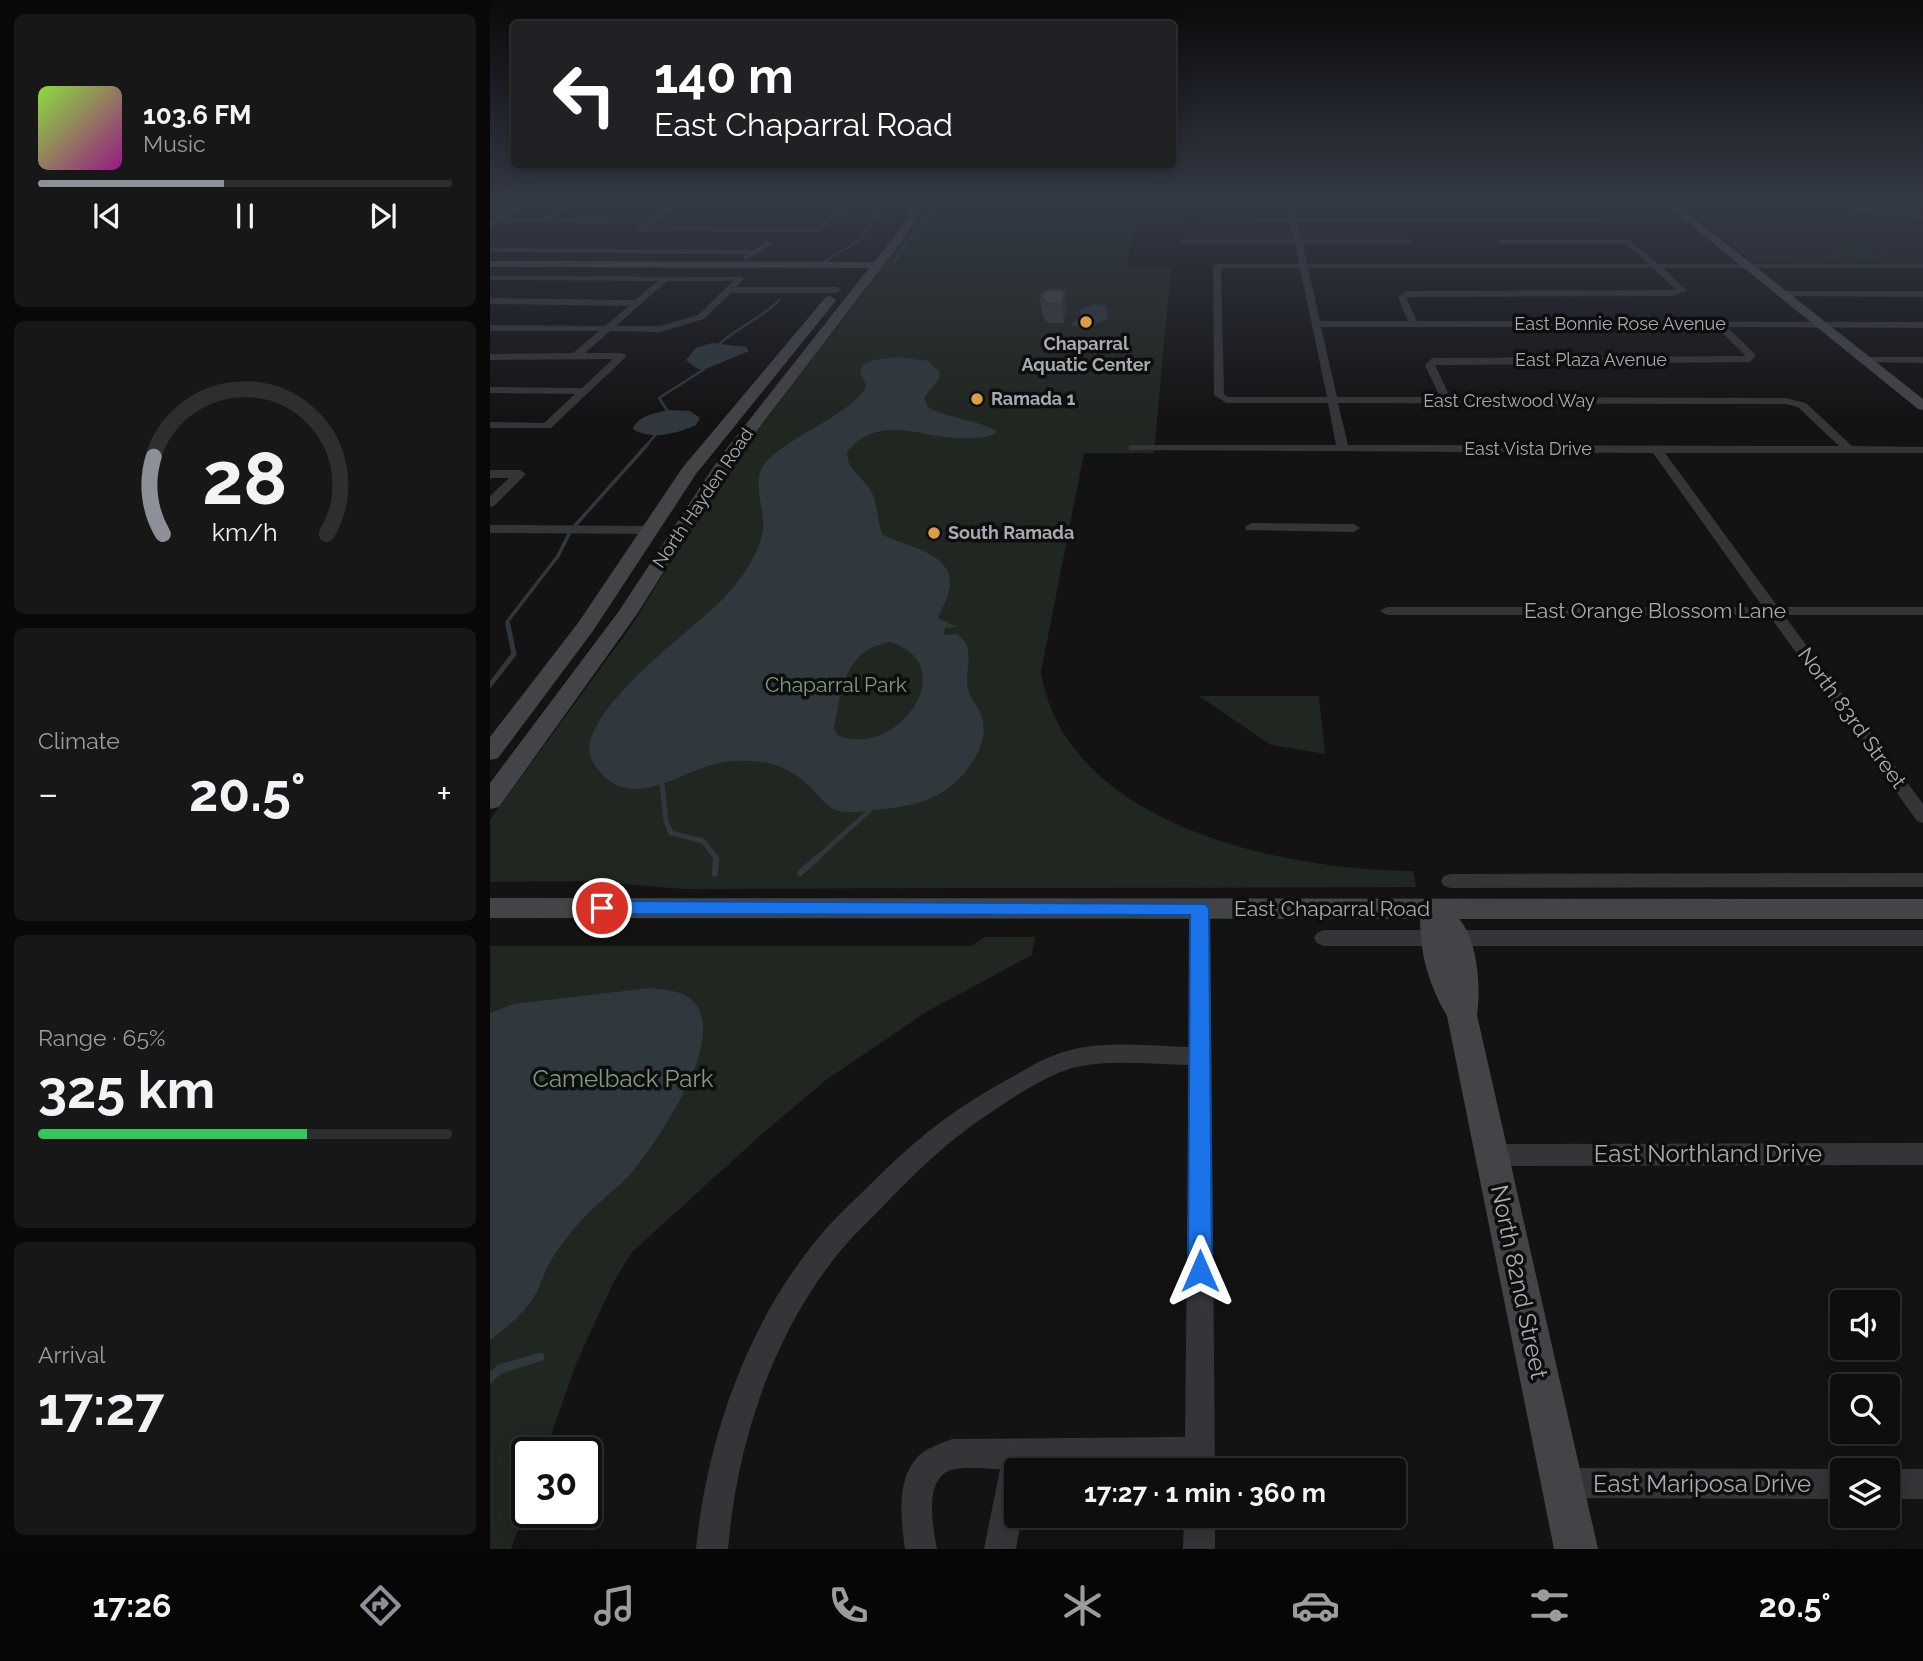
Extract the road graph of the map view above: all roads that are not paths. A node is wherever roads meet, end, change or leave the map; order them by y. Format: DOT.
graph roads {
  1 [pos="571,272"];
  2 [pos="852,272"];
  3 [pos="871,272"];
  4 [pos="1217,272"];
  5 [pos="1304,272"];
  6 [pos="1664,272"];
  7 [pos="1756,272"];
  8 [pos="490,278"];
  9 [pos="561,279"];
  10 [pos="665,279"];
  11 [pos="542,288"];
  12 [pos="731,288"];
  13 [pos="838,289"];
  14 [pos="533,292"];
  15 [pos="1782,294"];
  16 [pos="1923,294"];
  17 [pos="502,302"];
  18 [pos="490,303"];
  19 [pos="636,303"];
  20 [pos="1316,324"];
  21 [pos="1414,324"];
  22 [pos="1821,324"];
  23 [pos="1719,325"];
  24 [pos="1923,325"];
  25 [pos="490,328"];
  26 [pos="606,329"];
  27 [pos="490,357"];
  28 [pos="504,357"];
  29 [pos="575,357"];
  30 [pos="1866,360"];
  31 [pos="1923,360"];
  32 [pos="490,363"];
  33 [pos="490,390"];
  34 [pos="585,391"];
  35 [pos="1331,401"];
  36 [pos="1447,401"];
  37 [pos="1921,403"];
  38 [pos="490,425"];
  39 [pos="1133,448"];
  40 [pos="1343,449"];
  41 [pos="1657,450"];
  42 [pos="1849,450"];
  43 [pos="1923,450"];
  44 [pos="490,474"];
  45 [pos="490,503"];
  46 [pos="1251,527"];
  47 [pos="1354,528"];
  48 [pos="490,530"];
  49 [pos="652,530"];
  50 [pos="1387,611"];
  51 [pos="1774,611"];
  52 [pos="1923,611"];
  53 [pos="490,752"];
  54 [pos="490,801"];
  55 [pos="1923,817"];
  56 [pos="1923,880"];
  57 [pos="1451,881"];
  58 [pos="490,908"];
  59 [pos="1199,909"];
  60 [pos="1923,909"];
  61 [pos="1441,928"];
  62 [pos="1324,938"];
  63 [pos="1923,938"];
  64 [pos="1200,1056"];
  65 [pos="1923,1154"];
  66 [pos="1492,1155"];
  67 [pos="1018,1453"];
  68 [pos="1132,1458"];
  69 [pos="1200,1458"];
  70 [pos="1562,1483"];
  71 [pos="1830,1484"];
  72 [pos="1900,1484"];
  73 [pos="1923,1484"];
  74 [pos="1200,1528"];
  75 [pos="712,1549"];
  76 [pos="921,1549"];
  77 [pos="1000,1549"];
  78 [pos="1199,1549"];
  79 [pos="1576,1549"];
  1 -- 9 [label="street"];
  2 -- 13 [label="main road, North Hayden Road"];
  3 -- 54 [label="main road, North Hayden Road"];
  4 -- 35 [label="street, East Crestwood Way"];
  5 -- 20 [label="street"];
  6 -- 21 [label="street"];
  7 -- 15 [label="main road"];
  8 -- 9 [label="street"];
  9 -- 10 [label="street"];
  9 -- 11 [label="street"];
  10 -- 12 [label="street"];
  10 -- 19 [label="street"];
  12 -- 13 [label="street"];
  12 -- 26 [label="street"];
  13 -- 49 [label="main road, North Hayden Road"];
  14 -- 17 [label="street"];
  15 -- 16 [label="street"];
  15 -- 22 [label="main road"];
  17 -- 18 [label="street"];
  17 -- 19 [label="street"];
  19 -- 26 [label="street"];
  20 -- 21 [label="street, East Bonnie Rose Avenue"];
  20 -- 35 [label="street"];
  21 -- 23 [label="street, East Bonnie Rose Avenue"];
  22 -- 23 [label="street, East Bonnie Rose Avenue"];
  22 -- 24 [label="street, East Bonnie Rose Avenue"];
  22 -- 30 [label="main road"];
  23 -- 36 [label="street, East Plaza Avenue"];
  25 -- 26 [label="street"];
  26 -- 29 [label="street"];
  27 -- 28 [label="street"];
  28 -- 29 [label="street"];
  28 -- 32 [label="street"];
  29 -- 34 [label="street"];
  30 -- 31 [label="street"];
  30 -- 37 [label="main road"];
  33 -- 34 [label="street"];
  34 -- 38 [label="street"];
  35 -- 36 [label="street, East Crestwood Way"];
  35 -- 40 [label="street"];
  36 -- 42 [label="street, East Crestwood Way"];
  39 -- 40 [label="street, East Vista Drive"];
  40 -- 41 [label="street, East Vista Drive"];
  41 -- 42 [label="street, East Vista Drive"];
  41 -- 51 [label="street, North 83rd Street"];
  42 -- 43 [label="street, East Vista Drive"];
  44 -- 45 [label="street"];
  46 -- 47 [label="street"];
  48 -- 49 [label="street"];
  49 -- 53 [label="main road, North Hayden Road"];
  50 -- 51 [label="street, East Orange Blossom Lane"];
  51 -- 52 [label="street, East Orange Blossom Lane"];
  51 -- 55 [label="street, North 83rd Street"];
  56 -- 57 [label="street"];
  58 -- 59 [label="main road, East Chaparral Road"];
  59 -- 61 [label="main road, East Chaparral Road"];
  59 -- 64 [label="street"];
  60 -- 61 [label="main road, East Chaparral Road"];
  61 -- 62 [label="street"];
  61 -- 63 [label="street"];
  61 -- 66 [label="main road, North 82nd Street"];
  64 -- 69 [label="street"];
  64 -- 75 [label="street"];
  65 -- 66 [label="street, East Northland Drive"];
  66 -- 70 [label="main road, North 82nd Street"];
  67 -- 68 [label="street"];
  67 -- 76 [label="street"];
  67 -- 77 [label="street"];
  70 -- 71 [label="street, East Mariposa Drive"];
  70 -- 79 [label="main road, North 82nd Street"];
  72 -- 73 [label="street"];
  74 -- 78 [label="street"];
}
